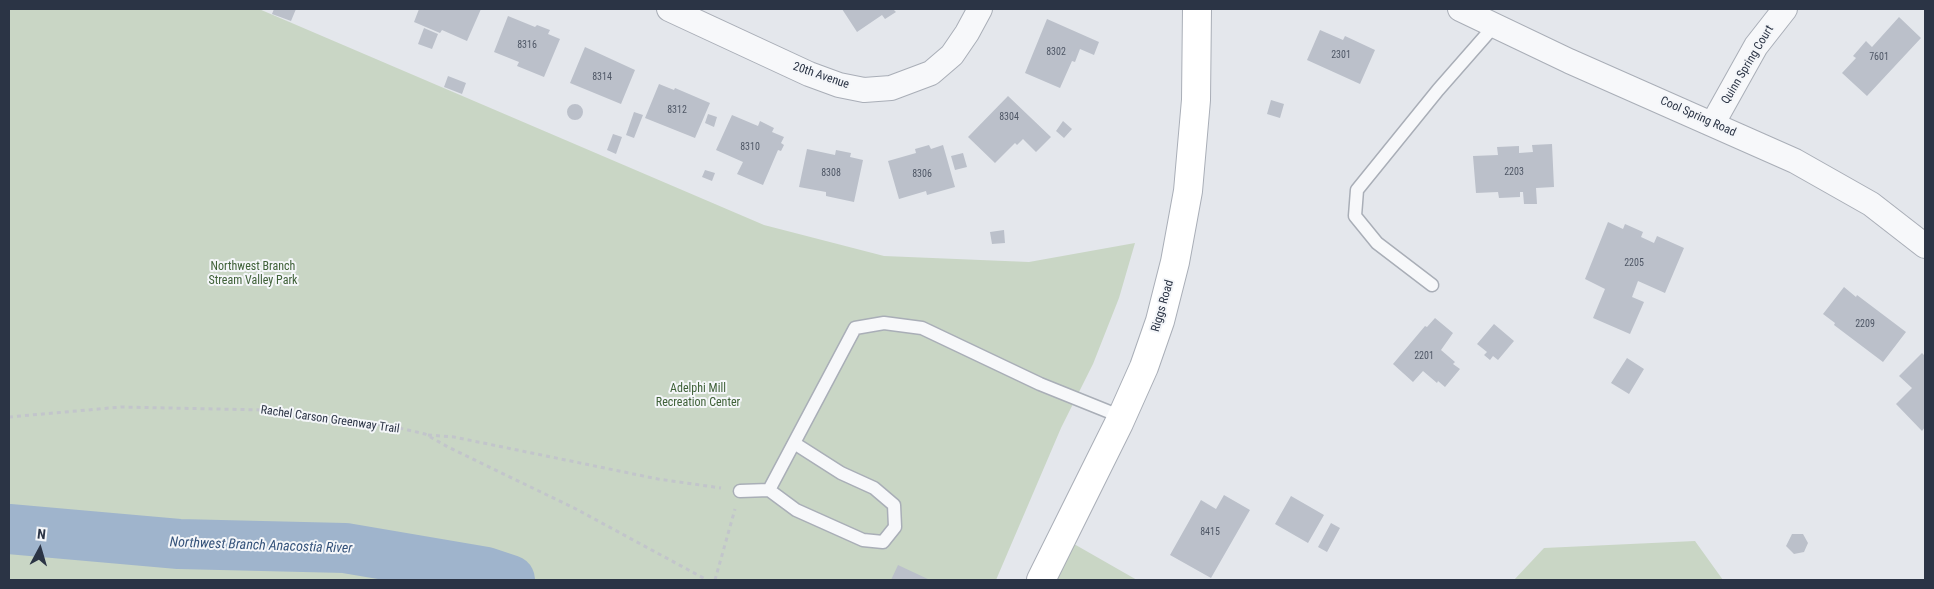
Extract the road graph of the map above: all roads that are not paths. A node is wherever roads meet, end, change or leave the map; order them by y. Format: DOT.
graph roads {
  1 [pos="669,9"];
  2 [pos="980,9"];
  3 [pos="1196,9"];
  4 [pos="1460,9"];
  5 [pos="1785,9"];
  6 [pos="1495,25"];
  7 [pos="1713,124"];
  8 [pos="1925,246"];
  9 [pos="1432,284"];
  10 [pos="1122,417"];
  11 [pos="794,443"];
  12 [pos="740,490"];
  13 [pos="770,490"];
  14 [pos="1041,580"];
  1 -- 2 [label="street, 20th Avenue"];
  3 -- 10 [label="main road, Riggs Road"];
  4 -- 6 [label="street, Cool Spring Road"];
  5 -- 7 [label="street, Quinn Spring Court"];
  6 -- 7 [label="street, Cool Spring Road"];
  6 -- 9 [label="lane"];
  7 -- 8 [label="street, Cool Spring Road"];
  10 -- 11 [label="lane"];
  10 -- 14 [label="main road, Riggs Road"];
  11 -- 13 [label="lane"];
  11 -- 13 [label="lane"];
  12 -- 13 [label="lane"];
}
